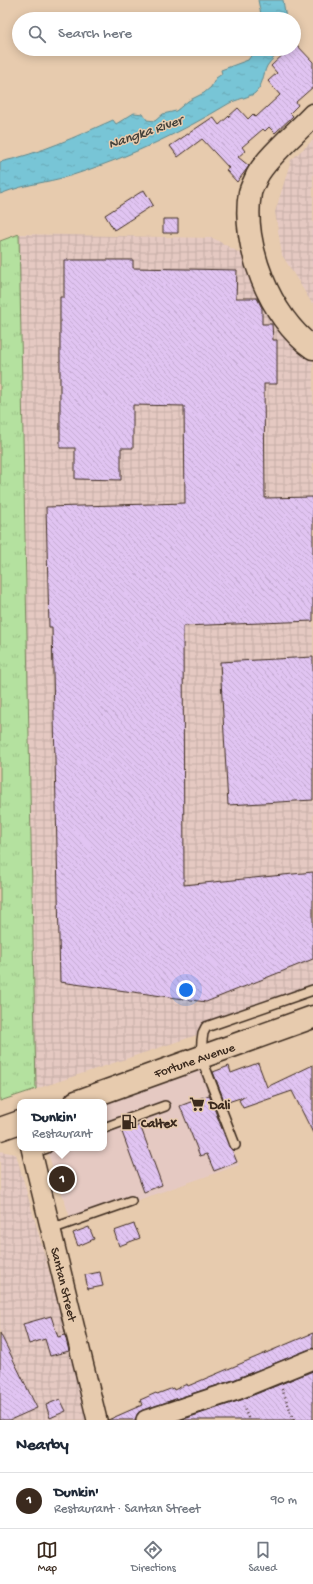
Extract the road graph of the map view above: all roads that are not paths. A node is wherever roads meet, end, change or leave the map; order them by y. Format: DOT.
graph roads {
  1 [pos="313,115"];
  2 [pos="313,348"];
  3 [pos="313,990"];
  4 [pos="313,1017"];
  5 [pos="201,1057"];
  6 [pos="84,1099"];
  7 [pos="165,1106"];
  8 [pos="17,1123"];
  9 [pos="107,1127"];
  10 [pos="0,1129"];
  11 [pos="235,1145"];
  12 [pos="36,1151"];
  13 [pos="131,1201"];
  14 [pos="51,1229"];
  15 [pos="313,1359"];
  16 [pos="97,1420"];
  17 [pos="146,1420"];
  1 -- 2 [label="main road"];
  3 -- 5 [label="lane"];
  4 -- 5 [label="main road, Fortune Avenue"];
  5 -- 6 [label="main road, Fortune Avenue"];
  5 -- 11 [label="lane"];
  7 -- 9 [label="lane"];
  8 -- 10 [label="main road"];
  12 -- 14 [label="street, Santan Street"];
  13 -- 14 [label="lane"];
  14 -- 16 [label="street, Santan Street"];
  15 -- 17 [label="street"];
}
